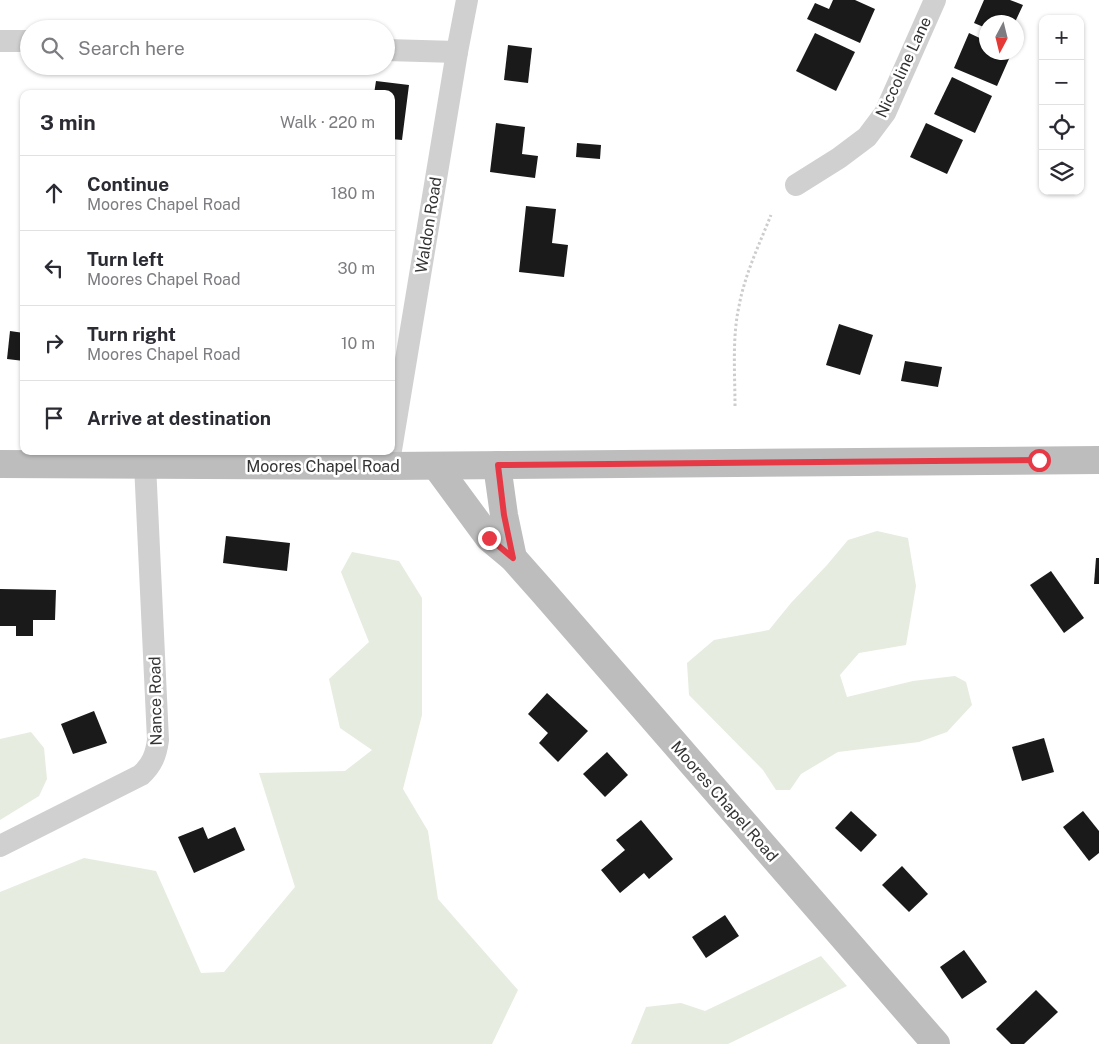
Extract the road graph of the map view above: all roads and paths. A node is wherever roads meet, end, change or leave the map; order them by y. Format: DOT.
graph roads {
  1 [pos="467,0"];
  2 [pos="935,0"];
  3 [pos="0,40"];
  4 [pos="20,41"];
  5 [pos="395,50"];
  6 [pos="457,52"];
  7 [pos="796,185"];
  8 [pos="771,215"];
  9 [pos="735,406"];
  10 [pos="395,432"];
  11 [pos="391,456"];
  12 [pos="1099,460"];
  13 [pos="0,464"];
  14 [pos="144,464"];
  15 [pos="498,465"];
  16 [pos="436,466"];
  17 [pos="513,558"];
  18 [pos="0,846"];
  19 [pos="936,1044"];
  1 -- 6 [label="street, Waldon Road"];
  2 -- 7 [label="street, Niccoline Lane"];
  3 -- 4 [label="street"];
  5 -- 6 [label="street"];
  6 -- 10 [label="street, Waldon Road"];
  8 -- 9 [label="path"];
  11 -- 14 [label="main road, Moores Chapel Road"];
  11 -- 16 [label="main road, Moores Chapel Road"];
  12 -- 15 [label="main road, Moores Chapel Road"];
  13 -- 14 [label="main road, Moores Chapel Road"];
  14 -- 18 [label="street, Nance Road"];
  15 -- 16 [label="main road, Moores Chapel Road"];
  15 -- 17 [label="main road, Moores Chapel Road"];
  16 -- 17 [label="main road, Moores Chapel Road"];
  17 -- 19 [label="main road, Moores Chapel Road"];
}
